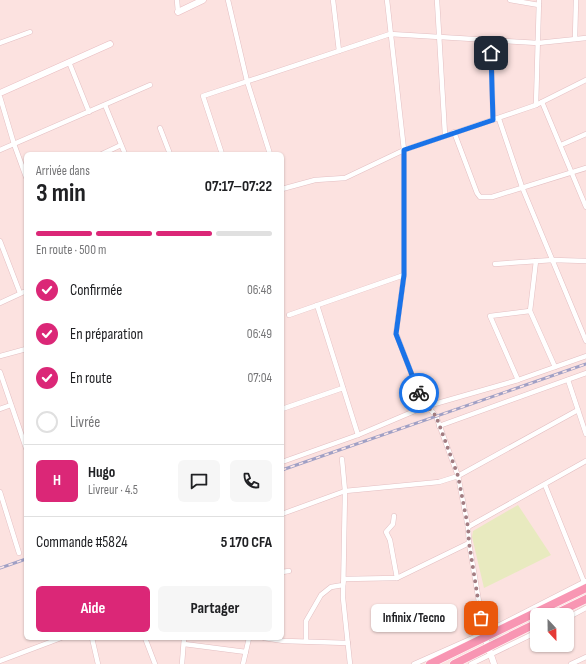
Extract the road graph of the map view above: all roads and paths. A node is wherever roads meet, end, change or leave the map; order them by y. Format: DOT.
graph roads {
  1 [pos="177,0"];
  2 [pos="203,0"];
  3 [pos="228,0"];
  4 [pos="332,0"];
  5 [pos="387,0"];
  6 [pos="437,0"];
  7 [pos="510,0"];
  8 [pos="576,0"];
  9 [pos="539,3"];
  10 [pos="178,12"];
  11 [pos="30,32"];
  12 [pos="390,34"];
  13 [pos="439,37"];
  14 [pos="586,38"];
  15 [pos="575,39"];
  16 [pos="491,40"];
  17 [pos="0,43"];
  18 [pos="538,43"];
  19 [pos="110,44"];
  20 [pos="339,51"];
  21 [pos="69,62"];
  22 [pos="586,80"];
  23 [pos="247,81"];
  24 [pos="150,85"];
  25 [pos="0,93"];
  26 [pos="0,97"];
  27 [pos="542,102"];
  28 [pos="105,105"];
  29 [pos="536,105"];
  30 [pos="89,112"];
  31 [pos="499,119"];
  32 [pos="493,120"];
  33 [pos="160,128"];
  34 [pos="454,132"];
  35 [pos="586,134"];
  36 [pos="445,136"];
  37 [pos="14,144"];
  38 [pos="121,145"];
  39 [pos="561,145"];
  40 [pos="0,150"];
  41 [pos="404,150"];
  42 [pos="106,152"];
  43 [pos="124,152"];
  44 [pos="169,152"];
  45 [pos="221,152"];
  46 [pos="269,152"];
  47 [pos="586,168"];
  48 [pos="24,172"];
  49 [pos="573,172"];
  50 [pos="522,187"];
  51 [pos="284,188"];
  52 [pos="586,207"];
  53 [pos="0,241"];
  54 [pos="1,250"];
  55 [pos="553,260"];
  56 [pos="536,261"];
  57 [pos="586,261"];
  58 [pos="495,264"];
  59 [pos="404,275"];
  60 [pos="24,292"];
  61 [pos="20,294"];
  62 [pos="0,303"];
  63 [pos="317,305"];
  64 [pos="530,311"];
  65 [pos="289,315"];
  66 [pos="586,341"];
  67 [pos="24,350"];
  68 [pos="0,356"];
  69 [pos="586,356"];
  70 [pos="555,368"];
  71 [pos="0,372"];
  72 [pos="586,373"];
  73 [pos="518,380"];
  74 [pos="568,380"];
  75 [pos="344,388"];
  76 [pos="11,405"];
  77 [pos="426,407"];
  78 [pos="284,408"];
  79 [pos="0,409"];
  80 [pos="578,410"];
  81 [pos="439,426"];
  82 [pos="586,434"];
  83 [pos="358,435"];
  84 [pos="24,442"];
  85 [pos="342,459"];
  86 [pos="284,461"];
  87 [pos="586,462"];
  88 [pos="458,476"];
  89 [pos="545,485"];
  90 [pos="345,491"];
  91 [pos="0,492"];
  92 [pos="284,513"];
  93 [pos="394,516"];
  94 [pos="468,527"];
  95 [pos="469,543"];
  96 [pos="19,553"];
  97 [pos="289,570"];
  98 [pos="284,571"];
  99 [pos="397,578"];
  100 [pos="344,579"];
  101 [pos="585,584"];
  102 [pos="586,599"];
  103 [pos="568,608"];
  104 [pos="586,609"];
  105 [pos="574,615"];
  106 [pos="530,627"];
  107 [pos="485,635"];
  108 [pos="530,635"];
  109 [pos="56,640"];
  110 [pos="92,640"];
  111 [pos="146,640"];
  112 [pos="184,640"];
  113 [pos="249,640"];
  114 [pos="277,640"];
  115 [pos="306,641"];
  116 [pos="348,643"];
  117 [pos="184,644"];
  118 [pos="491,650"];
  119 [pos="246,652"];
  120 [pos="586,657"];
  121 [pos="0,661"];
  122 [pos="98,664"];
  123 [pos="155,664"];
  124 [pos="182,664"];
  125 [pos="243,664"];
  126 [pos="350,664"];
  127 [pos="414,664"];
  128 [pos="430,664"];
  129 [pos="454,664"];
  130 [pos="470,664"];
  131 [pos="494,664"];
  132 [pos="571,664"];
  1 -- 10 [label="street"];
  2 -- 10 [label="street"];
  3 -- 23 [label="street"];
  4 -- 20 [label="street"];
  5 -- 12 [label="street"];
  6 -- 13 [label="street"];
  7 -- 9 [label="street"];
  8 -- 15 [label="street"];
  9 -- 18 [label="street"];
  11 -- 17 [label="street"];
  12 -- 13 [label="street"];
  12 -- 20 [label="street"];
  12 -- 41 [label="street"];
  13 -- 16 [label="street"];
  13 -- 36 [label="street"];
  14 -- 15 [label="street"];
  15 -- 18 [label="street"];
  16 -- 18 [label="street"];
  16 -- 32 [label="street"];
  18 -- 29 [label="street"];
  19 -- 21 [label="street"];
  20 -- 23 [label="street"];
  21 -- 25 [label="street"];
  21 -- 30 [label="street"];
  22 -- 27 [label="street"];
  23 -- 45 [label="street"];
  23 -- 46 [label="street"];
  24 -- 28 [label="street"];
  26 -- 37 [label="street"];
  27 -- 29 [label="street"];
  27 -- 39 [label="street"];
  28 -- 30 [label="street"];
  28 -- 38 [label="street"];
  29 -- 31 [label="street"];
  30 -- 37 [label="street"];
  31 -- 32 [label="street"];
  31 -- 50 [label="street"];
  32 -- 34 [label="street"];
  33 -- 44 [label="street"];
  34 -- 36 [label="street"];
  34 -- 50 [label="street"];
  35 -- 39 [label="street"];
  36 -- 41 [label="street"];
  37 -- 40 [label="street"];
  37 -- 48 [label="street"];
  38 -- 42 [label="street"];
  38 -- 43 [label="street"];
  39 -- 49 [label="street"];
  41 -- 51 [label="street"];
  41 -- 59 [label="street"];
  47 -- 49 [label="street"];
  49 -- 50 [label="street"];
  49 -- 52 [label="street"];
  50 -- 55 [label="street"];
  53 -- 54 [label="street"];
  54 -- 61 [label="street"];
  55 -- 56 [label="street"];
  55 -- 57 [label="street"];
  55 -- 66 [label="street"];
  56 -- 58 [label="street"];
  56 -- 64 [label="street"];
  59 -- 63 [label="street"];
  59 -- 77 [label="street"];
  60 -- 61 [label="street"];
  61 -- 62 [label="street"];
  63 -- 65 [label="street"];
  63 -- 75 [label="street"];
  64 -- 70 [label="street"];
  64 -- 73 [label="street"];
  67 -- 68 [label="street"];
  69 -- 70 [label="street"];
  70 -- 73 [label="street"];
  71 -- 76 [label="street"];
  72 -- 74 [label="street"];
  73 -- 77 [label="street"];
  74 -- 80 [label="street"];
  74 -- 81 [label="street"];
  75 -- 78 [label="street"];
  75 -- 83 [label="street"];
  76 -- 79 [label="street"];
  76 -- 84 [label="street"];
  77 -- 81 [label="street"];
  77 -- 83 [label="street"];
  80 -- 82 [label="street"];
  80 -- 88 [label="street"];
  81 -- 88 [label="street"];
  83 -- 86 [label="street"];
  85 -- 90 [label="street"];
  87 -- 89 [label="street"];
  88 -- 90 [label="street"];
  88 -- 94 [label="street"];
  89 -- 94 [label="street"];
  89 -- 101 [label="street"];
  90 -- 92 [label="street"];
  90 -- 100 [label="street"];
  91 -- 96 [label="street"];
  93 -- 99 [label="street"];
  94 -- 95 [label="street"];
  95 -- 99 [label="street"];
  95 -- 107 [label="street"];
  97 -- 98 [label="street"];
  99 -- 100 [label="street"];
  100 -- 115 [label="street"];
  100 -- 116 [label="street"];
  101 -- 107 [label="highway"];
  102 -- 103 [label="highway"];
  104 -- 105 [label="street"];
  106 -- 118 [label="highway"];
  107 -- 118 [label="street"];
  107 -- 127 [label="street"];
  107 -- 128 [label="highway"];
  108 -- 118 [label="street"];
  109 -- 121 [label="street"];
  110 -- 122 [label="street"];
  111 -- 123 [label="street"];
  112 -- 117 [label="street"];
  113 -- 119 [label="street"];
  114 -- 115 [label="street"];
  115 -- 116 [label="street"];
  116 -- 126 [label="street"];
  117 -- 119 [label="street"];
  117 -- 124 [label="street"];
  118 -- 129 [label="highway"];
  118 -- 130 [label="street"];
  118 -- 131 [label="street"];
  119 -- 125 [label="street"];
  120 -- 132 [label="street"];
}
